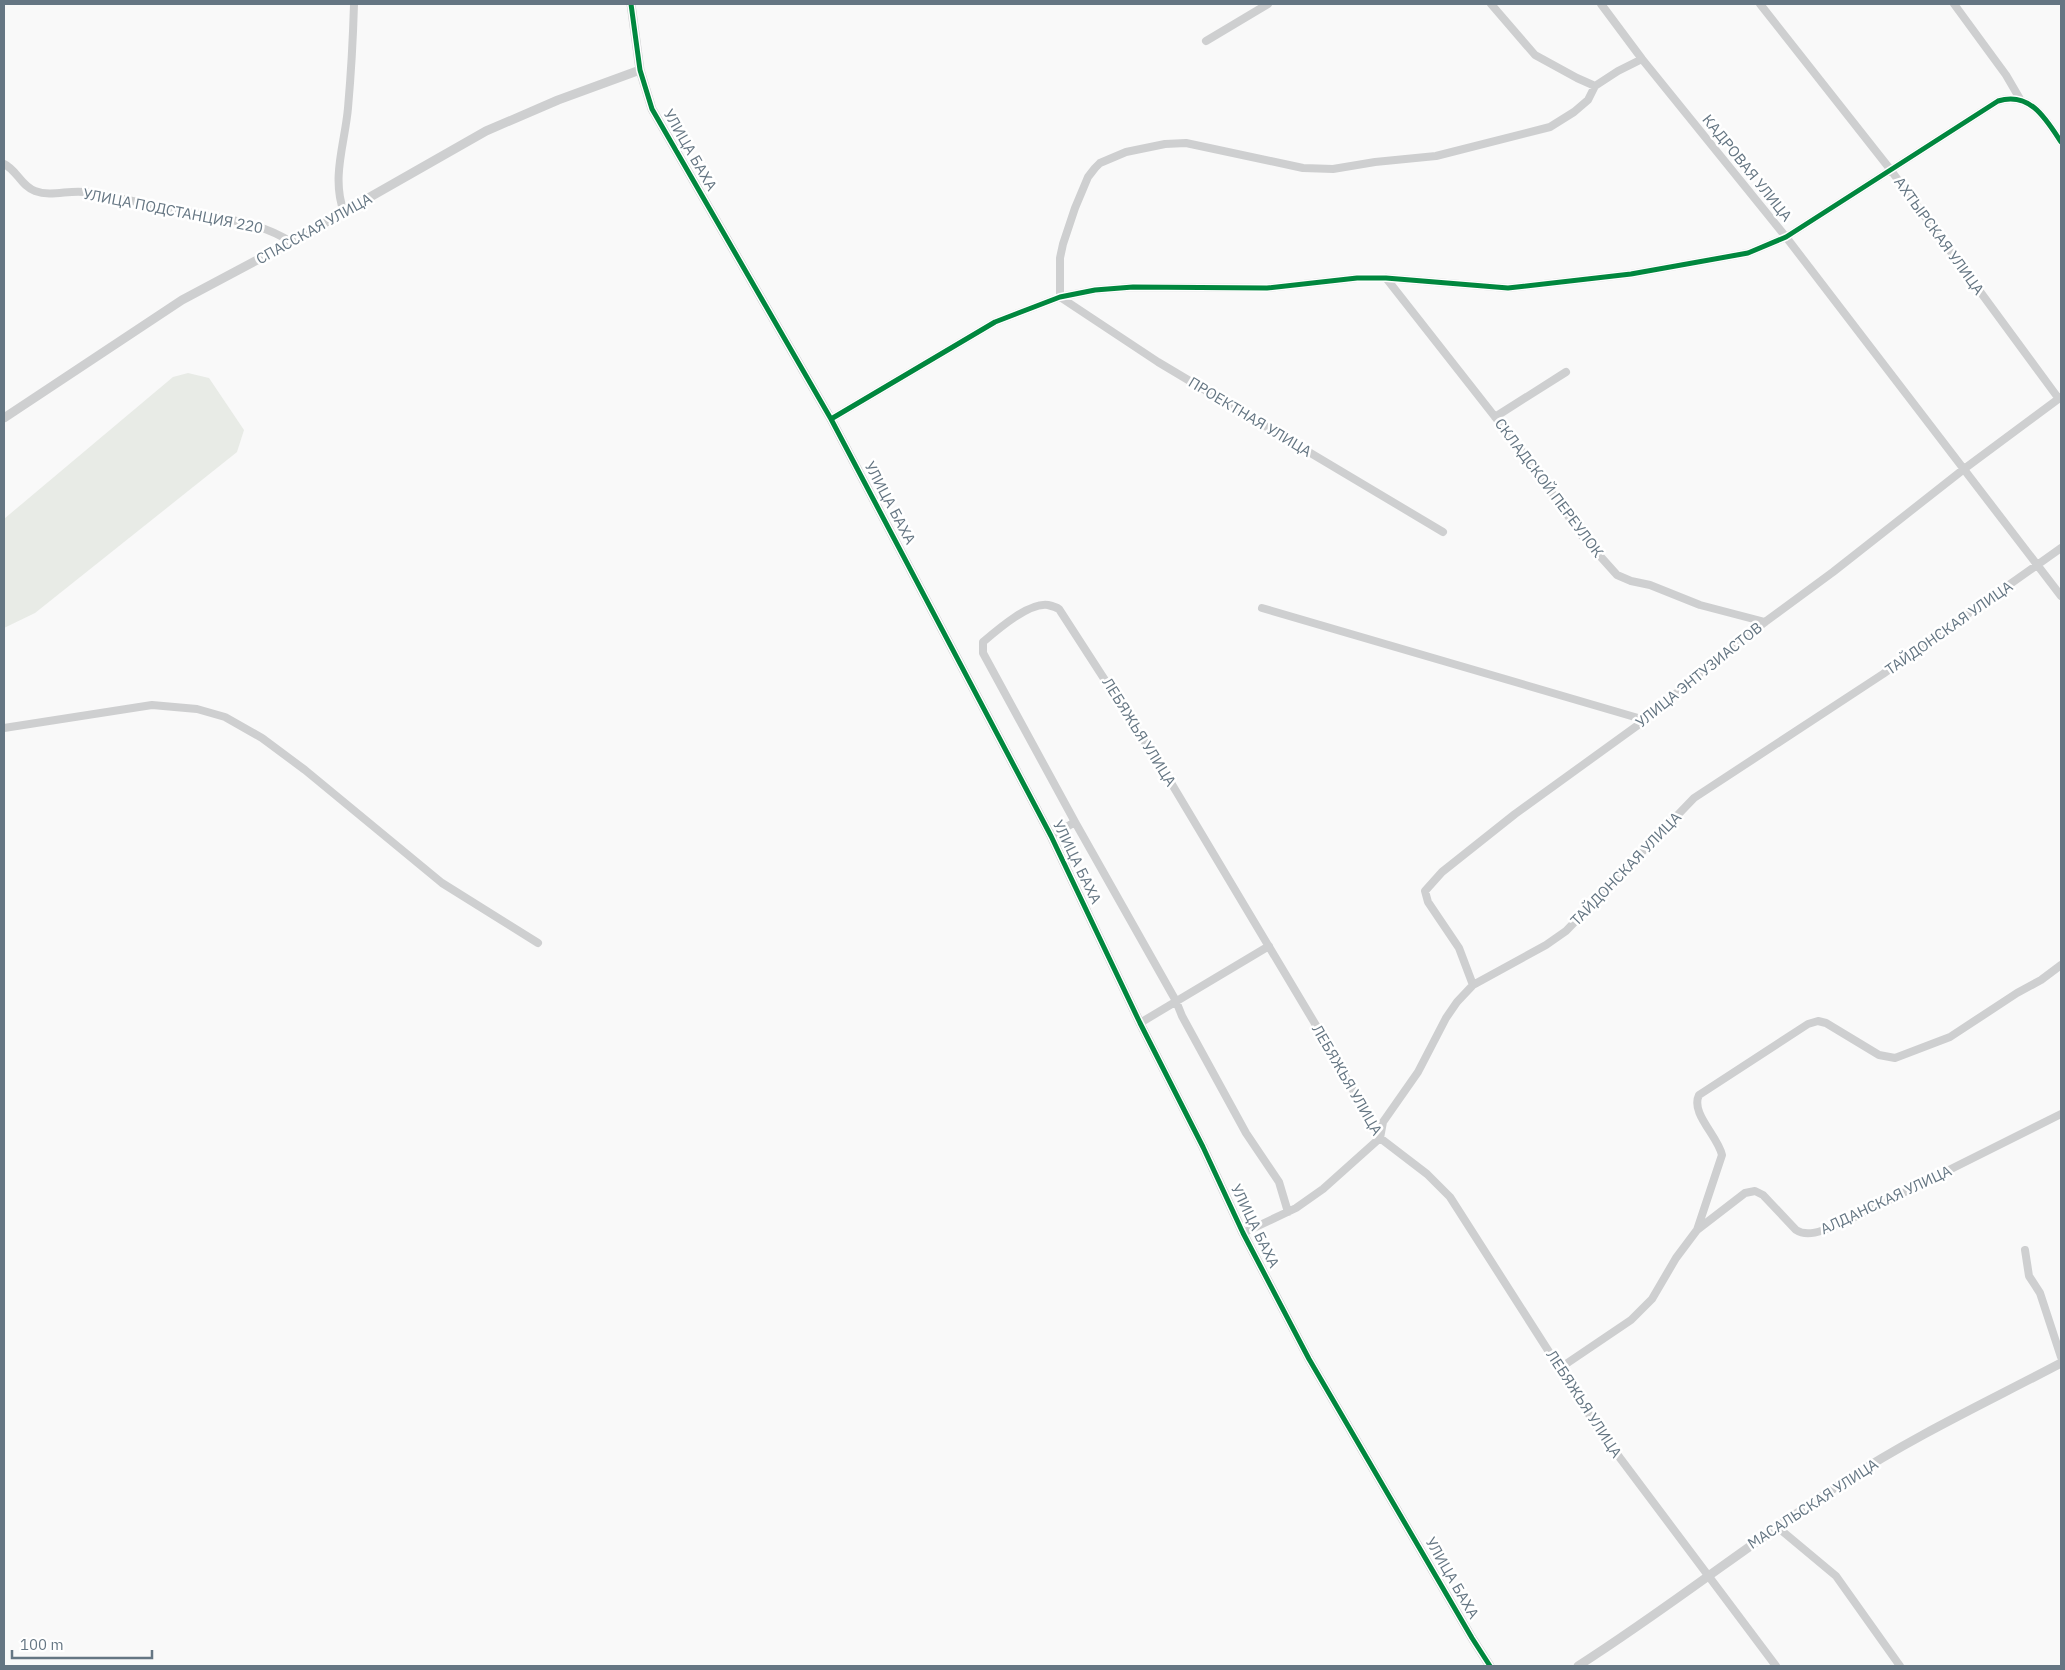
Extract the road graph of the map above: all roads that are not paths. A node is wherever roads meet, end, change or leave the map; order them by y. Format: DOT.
graph roads {
  1 [pos="354,4"];
  2 [pos="631,4"];
  3 [pos="1268,4"];
  4 [pos="1491,4"];
  5 [pos="1601,4"];
  6 [pos="1760,4"];
  7 [pos="1954,4"];
  8 [pos="1206,41"];
  9 [pos="1642,59"];
  10 [pos="640,70"];
  11 [pos="1596,86"];
  12 [pos="2020,99"];
  13 [pos="2061,142"];
  14 [pos="4,164"];
  15 [pos="1890,169"];
  16 [pos="344,212"];
  17 [pos="1786,237"];
  18 [pos="291,242"];
  19 [pos="1386,278"];
  20 [pos="1060,297"];
  21 [pos="1566,372"];
  22 [pos="2060,398"];
  23 [pos="1495,417"];
  24 [pos="4,418"];
  25 [pos="831,419"];
  26 [pos="1964,468"];
  27 [pos="1443,532"];
  28 [pos="2061,548"];
  29 [pos="2039,565"];
  30 [pos="2061,596"];
  31 [pos="1262,608"];
  32 [pos="1765,622"];
  33 [pos="1645,720"];
  34 [pos="4,728"];
  35 [pos="1075,822"];
  36 [pos="1051,836"];
  37 [pos="538,943"];
  38 [pos="1269,946"];
  39 [pos="2061,965"];
  40 [pos="1474,985"];
  41 [pos="1176,1001"];
  42 [pos="1140,1023"];
  43 [pos="2061,1114"];
  44 [pos="1380,1138"];
  45 [pos="1288,1212"];
  46 [pos="1697,1230"];
  47 [pos="1243,1232"];
  48 [pos="2025,1250"];
  49 [pos="2061,1357"];
  50 [pos="2061,1363"];
  51 [pos="1560,1368"];
  52 [pos="1776,1526"];
  53 [pos="1708,1575"];
  54 [pos="1490,1666"];
  55 [pos="1578,1666"];
  56 [pos="1776,1666"];
  57 [pos="1900,1666"];
  1 -- 16 [label="street"];
  2 -- 10 [label="street, УЛИЦА БАХА"];
  3 -- 8 [label="street"];
  4 -- 11 [label="street"];
  5 -- 9 [label="street, КАДРОВАЯ УЛИЦА"];
  6 -- 15 [label="street, АХТЫРСКАЯ УЛИЦА"];
  7 -- 12 [label="street"];
  9 -- 11 [label="street"];
  9 -- 17 [label="street, КАДРОВАЯ УЛИЦА"];
  10 -- 16 [label="street, СПАССКАЯ УЛИЦА"];
  10 -- 25 [label="street, УЛИЦА БАХА"];
  11 -- 20 [label="street"];
  12 -- 13 [label="street"];
  12 -- 15 [label="street"];
  14 -- 18 [label="street, УЛИЦА ПОДСТАНЦИЯ 220"];
  15 -- 17 [label="street"];
  15 -- 22 [label="street, АХТЫРСКАЯ УЛИЦА"];
  16 -- 18 [label="street, СПАССКАЯ УЛИЦА"];
  17 -- 19 [label="street"];
  17 -- 26 [label="street, КАДРОВАЯ УЛИЦА"];
  18 -- 24 [label="street, СПАССКАЯ УЛИЦА"];
  19 -- 20 [label="street"];
  19 -- 23 [label="street, СКЛАДСКОЙ ПЕРЕУЛОК"];
  20 -- 25 [label="street"];
  20 -- 27 [label="street, ПРОЕКТНАЯ УЛИЦА"];
  21 -- 23 [label="street"];
  22 -- 26 [label="street, УЛИЦА ЭНТУЗИАСТОВ"];
  23 -- 32 [label="street, СКЛАДСКОЙ ПЕРЕУЛОК"];
  25 -- 36 [label="street, УЛИЦА БАХА"];
  26 -- 29 [label="street, КАДРОВАЯ УЛИЦА"];
  26 -- 32 [label="street, УЛИЦА ЭНТУЗИАСТОВ"];
  28 -- 29 [label="street, ТАЙДОНСКАЯ УЛИЦА"];
  29 -- 30 [label="street, КАДРОВАЯ УЛИЦА"];
  29 -- 40 [label="street, ТАЙДОНСКАЯ УЛИЦА"];
  31 -- 33 [label="street"];
  32 -- 33 [label="street, УЛИЦА ЭНТУЗИАСТОВ"];
  33 -- 40 [label="street, УЛИЦА ЭНТУЗИАСТОВ"];
  34 -- 37 [label="street"];
  35 -- 36 [label="street"];
  35 -- 38 [label="street, ЛЕБЯЖЬЯ УЛИЦА"];
  35 -- 41 [label="street"];
  36 -- 42 [label="street, УЛИЦА БАХА"];
  38 -- 41 [label="street"];
  38 -- 44 [label="street, ЛЕБЯЖЬЯ УЛИЦА"];
  39 -- 46 [label="street"];
  40 -- 44 [label="street, ТАЙДОНСКАЯ УЛИЦА"];
  41 -- 42 [label="street"];
  41 -- 45 [label="street"];
  42 -- 47 [label="street, УЛИЦА БАХА"];
  43 -- 46 [label="street, АЛДАНСКАЯ УЛИЦА"];
  44 -- 45 [label="street, ТАЙДОНСКАЯ УЛИЦА"];
  44 -- 51 [label="street, ЛЕБЯЖЬЯ УЛИЦА"];
  45 -- 47 [label="street, ТАЙДОНСКАЯ УЛИЦА"];
  46 -- 51 [label="street"];
  47 -- 54 [label="street, УЛИЦА БАХА"];
  48 -- 49 [label="street"];
  50 -- 52 [label="street, МАСАЛЬСКАЯ УЛИЦА"];
  51 -- 53 [label="street, ЛЕБЯЖЬЯ УЛИЦА"];
  52 -- 53 [label="street, МАСАЛЬСКАЯ УЛИЦА"];
  52 -- 57 [label="street"];
  53 -- 55 [label="street, МАСАЛЬСКАЯ УЛИЦА"];
  53 -- 56 [label="street, ЛЕБЯЖЬЯ УЛИЦА"];
}
